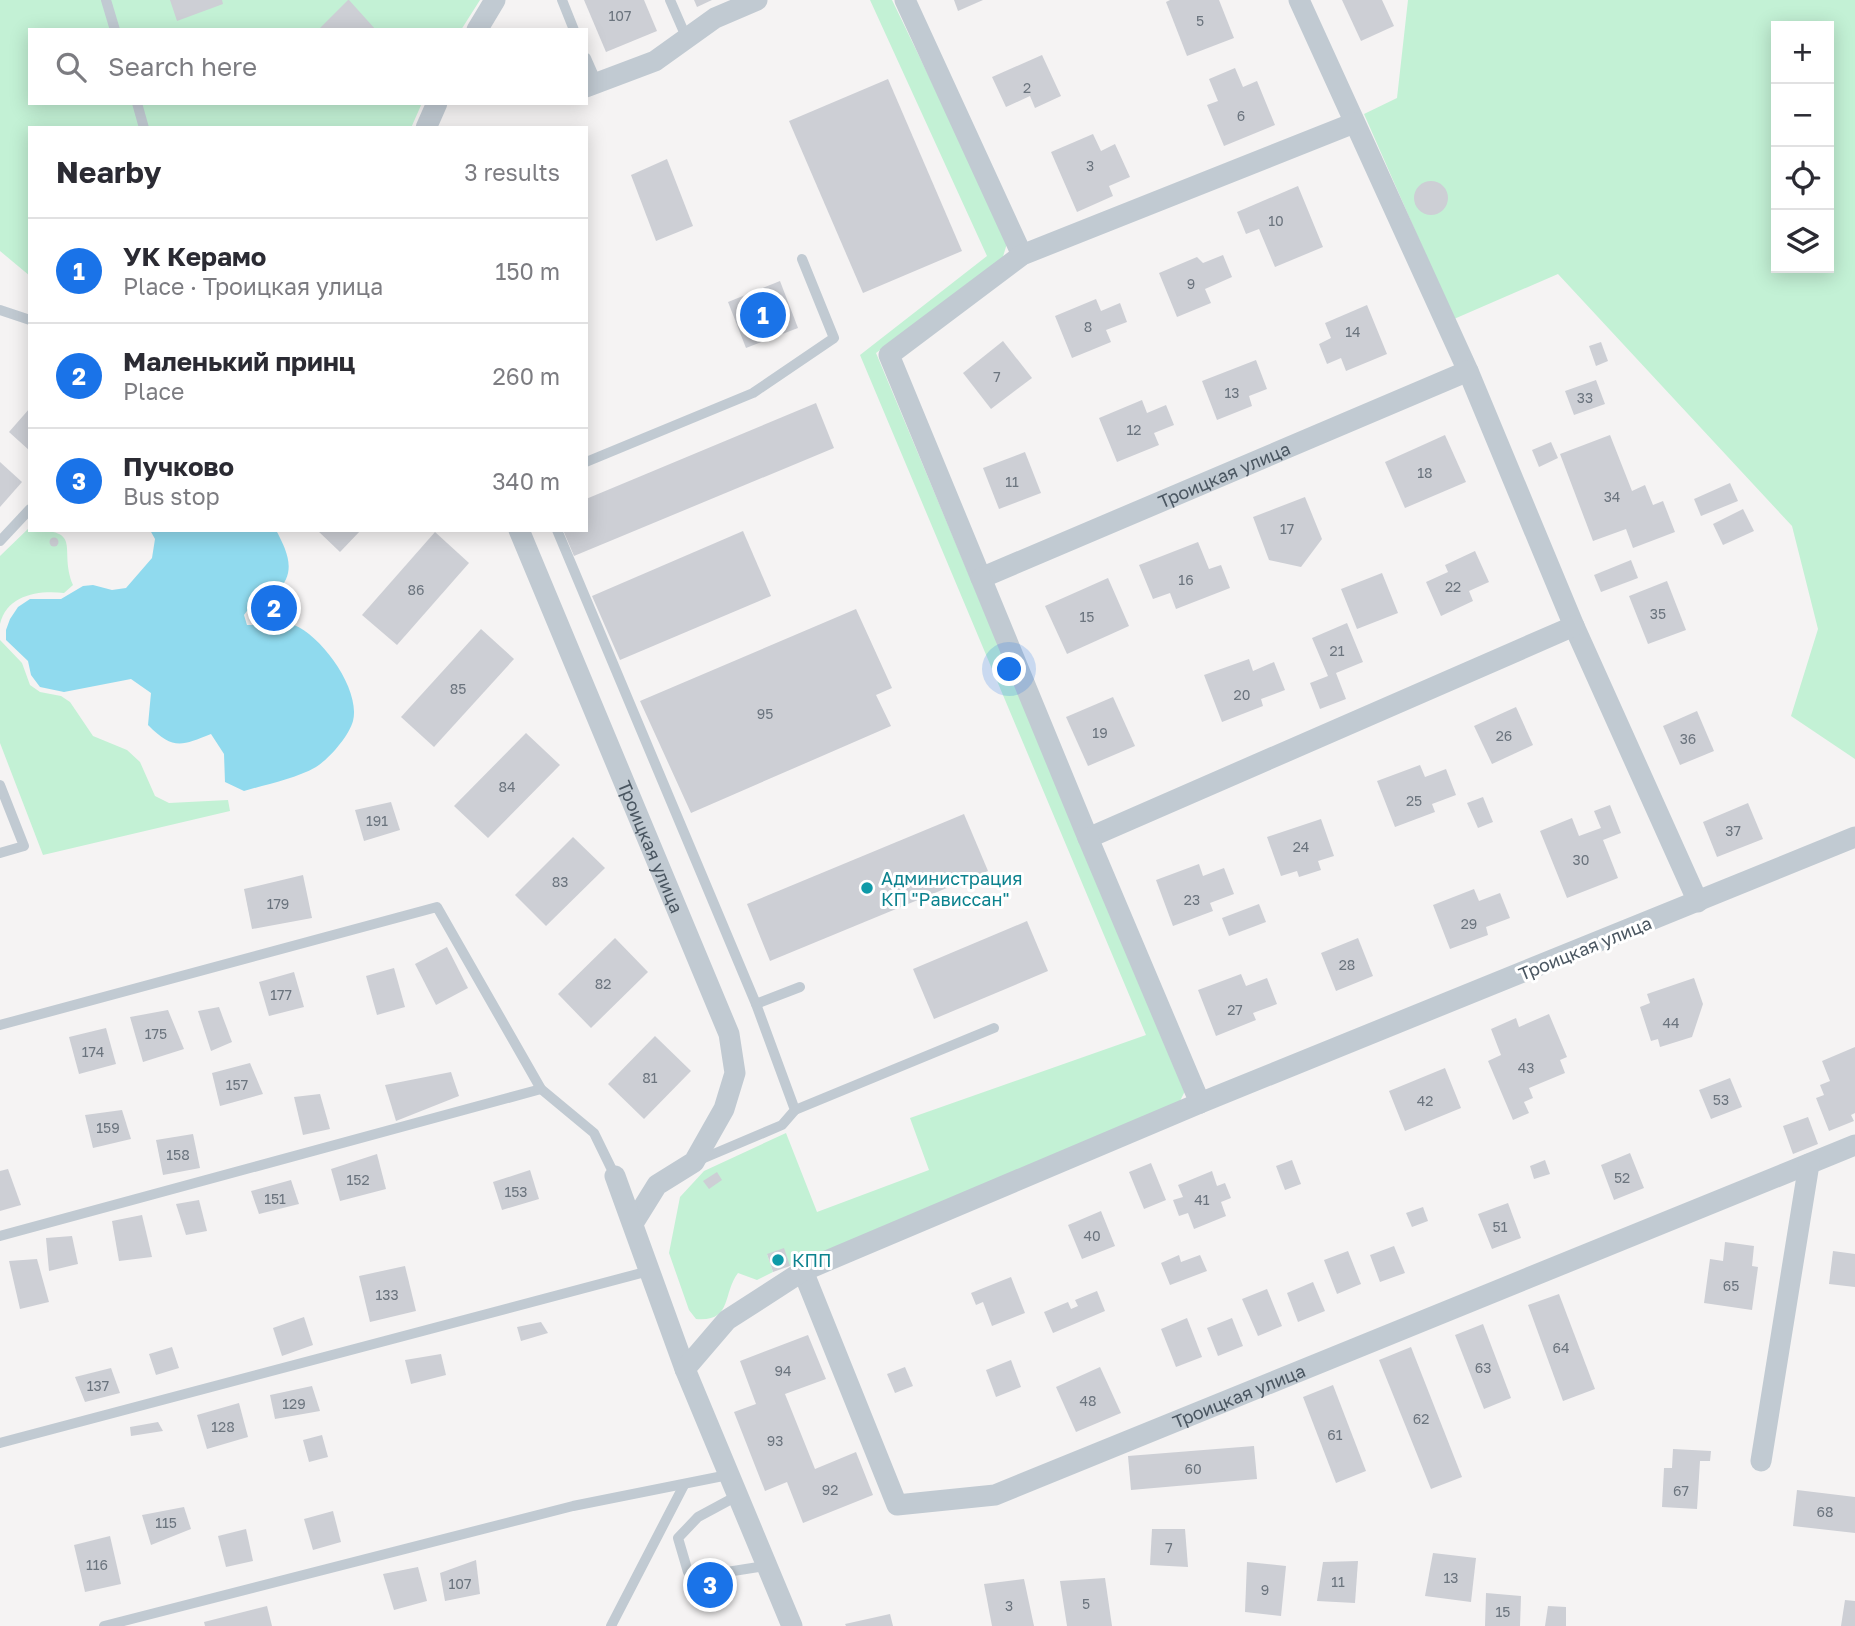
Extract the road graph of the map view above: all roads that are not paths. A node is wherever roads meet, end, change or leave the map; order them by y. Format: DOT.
graph roads {
  1 [pos="106,0"];
  2 [pos="495,0"];
  3 [pos="562,0"];
  4 [pos="670,0"];
  5 [pos="757,0"];
  6 [pos="905,0"];
  7 [pos="1299,0"];
  8 [pos="114,28"];
  9 [pos="478,28"];
  10 [pos="573,28"];
  11 [pos="687,39"];
  12 [pos="588,67"];
  13 [pos="592,85"];
  14 [pos="138,105"];
  15 [pos="436,105"];
  16 [pos="1353,123"];
  17 [pos="143,126"];
  18 [pos="427,126"];
  19 [pos="1022,256"];
  20 [pos="802,259"];
  21 [pos="0,310"];
  22 [pos="28,319"];
  23 [pos="1468,371"];
  24 [pos="588,461"];
  25 [pos="28,511"];
  26 [pos="520,532"];
  27 [pos="558,532"];
  28 [pos="0,541"];
  29 [pos="981,578"];
  30 [pos="1574,626"];
  31 [pos="0,785"];
  32 [pos="1855,837"];
  33 [pos="1088,838"];
  34 [pos="0,853"];
  35 [pos="1698,902"];
  36 [pos="800,988"];
  37 [pos="755,1004"];
  38 [pos="0,1025"];
  39 [pos="994,1028"];
  40 [pos="541,1089"];
  41 [pos="1200,1103"];
  42 [pos="795,1110"];
  43 [pos="1855,1145"];
  44 [pos="694,1163"];
  45 [pos="1809,1164"];
  46 [pos="615,1176"];
  47 [pos="634,1222"];
  48 [pos="0,1236"];
  49 [pos="649,1271"];
  50 [pos="803,1271"];
  51 [pos="685,1369"];
  52 [pos="0,1443"];
  53 [pos="1761,1461"];
  54 [pos="728,1475"];
  55 [pos="684,1485"];
  56 [pos="737,1496"];
  57 [pos="765,1566"];
  58 [pos="104,1626"];
  59 [pos="611,1626"];
  60 [pos="792,1626"];
  1 -- 8 [label="lane"];
  2 -- 9 [label="street"];
  3 -- 10 [label="lane"];
  4 -- 11 [label="lane"];
  5 -- 11 [label="street"];
  6 -- 19 [label="street"];
  7 -- 16 [label="street"];
  11 -- 13 [label="street"];
  12 -- 13 [label="lane"];
  14 -- 17 [label="lane"];
  15 -- 18 [label="street"];
  16 -- 19 [label="street"];
  16 -- 23 [label="street"];
  19 -- 29 [label="street"];
  20 -- 24 [label="lane"];
  21 -- 22 [label="lane"];
  23 -- 29 [label="street, Троицкая улица"];
  23 -- 30 [label="street"];
  25 -- 28 [label="lane"];
  26 -- 44 [label="street, Троицкая улица"];
  27 -- 37 [label="lane"];
  29 -- 33 [label="street"];
  30 -- 33 [label="street"];
  30 -- 35 [label="street"];
  31 -- 34 [label="lane"];
  32 -- 35 [label="street, Троицкая улица"];
  33 -- 41 [label="street"];
  35 -- 41 [label="street, Троицкая улица"];
  36 -- 37 [label="lane"];
  37 -- 42 [label="lane"];
  38 -- 40 [label="lane"];
  39 -- 42 [label="lane"];
  40 -- 46 [label="lane"];
  40 -- 48 [label="lane"];
  41 -- 50 [label="street, Троицкая улица"];
  42 -- 44 [label="lane"];
  43 -- 45 [label="street, Троицкая улица"];
  44 -- 47 [label="street"];
  45 -- 50 [label="street, Троицкая улица"];
  45 -- 53 [label="street"];
  46 -- 47 [label="street"];
  47 -- 49 [label="street"];
  49 -- 51 [label="street"];
  49 -- 52 [label="lane"];
  50 -- 51 [label="street, Троицкая улица"];
  51 -- 54 [label="street"];
  54 -- 55 [label="lane"];
  54 -- 56 [label="street"];
  55 -- 58 [label="lane"];
  55 -- 59 [label="lane"];
  56 -- 57 [label="street"];
  56 -- 57 [label="lane"];
  57 -- 60 [label="street"];
}
